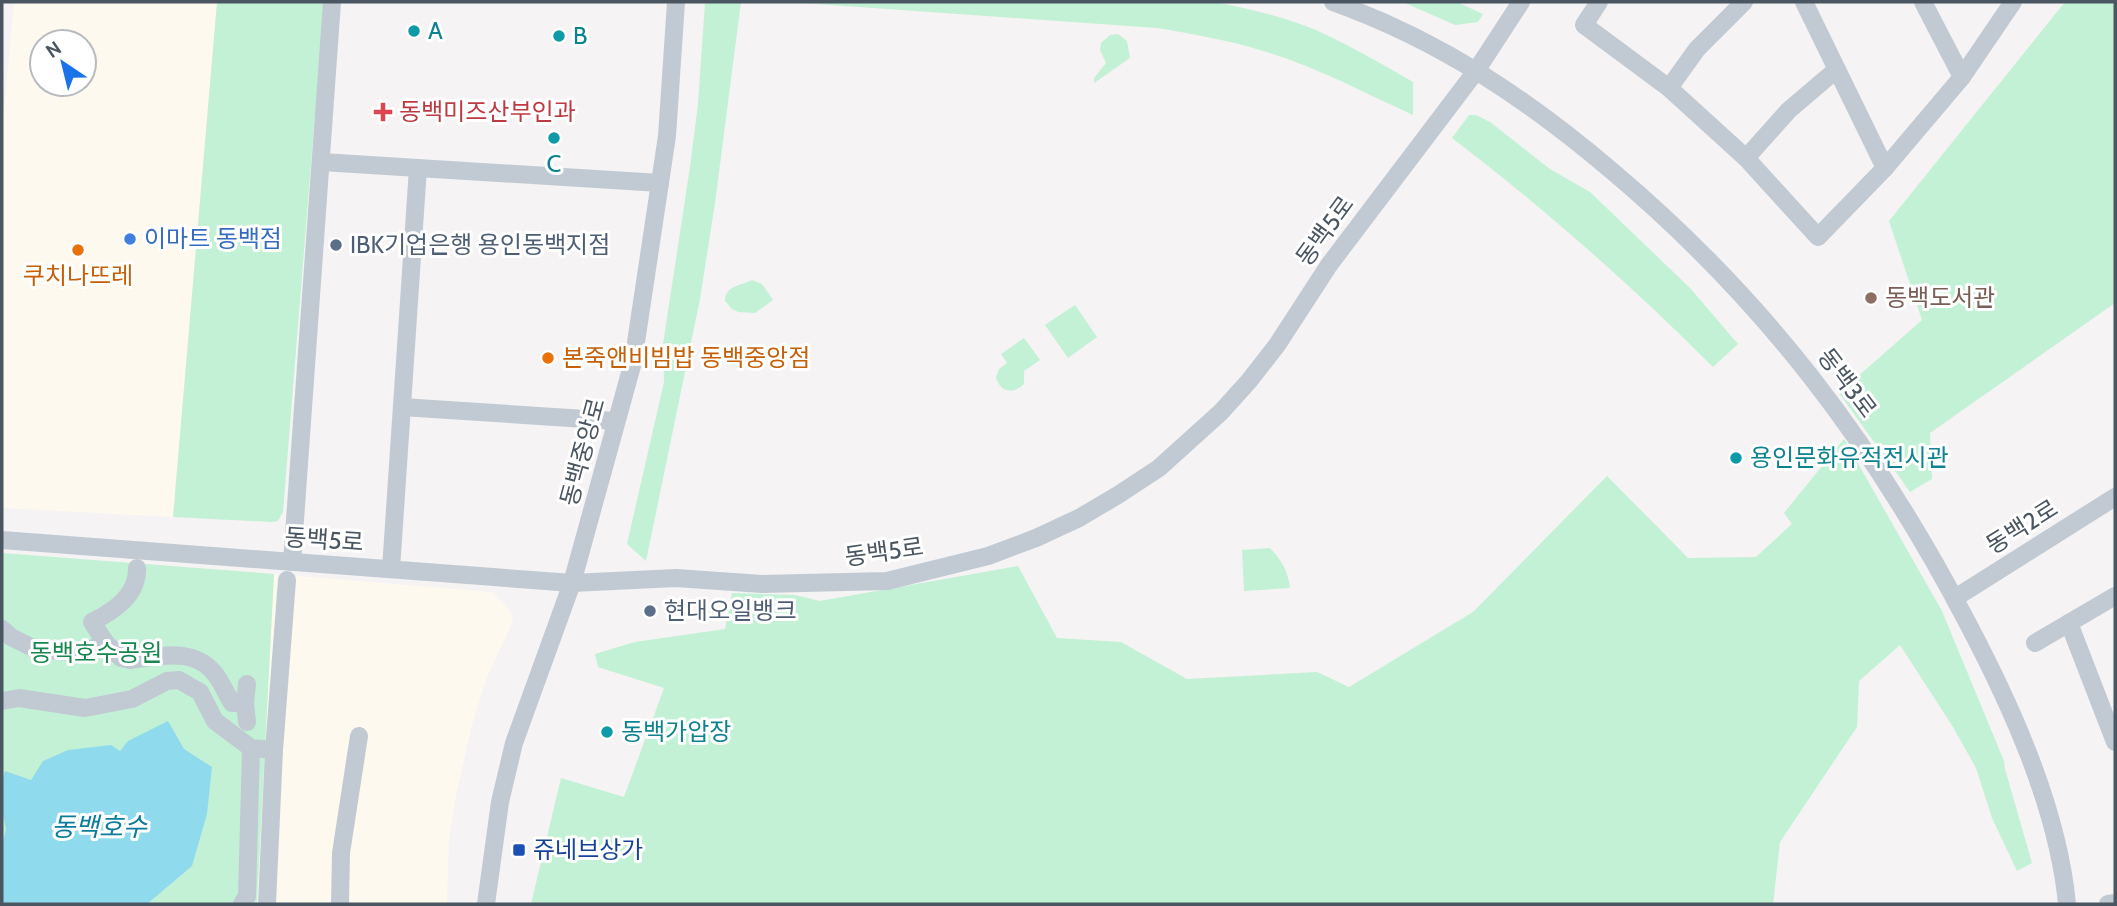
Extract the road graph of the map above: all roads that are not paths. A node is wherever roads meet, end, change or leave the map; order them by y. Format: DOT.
graph roads {
  1 [pos="332,2"];
  2 [pos="676,2"];
  3 [pos="1333,2"];
  4 [pos="1521,2"];
  5 [pos="1599,2"];
  6 [pos="1744,2"];
  7 [pos="1804,2"];
  8 [pos="1923,2"];
  9 [pos="2013,2"];
  10 [pos="1476,71"];
  11 [pos="1836,71"];
  12 [pos="1962,77"];
  13 [pos="1669,89"];
  14 [pos="1746,158"];
  15 [pos="322,162"];
  16 [pos="418,168"];
  17 [pos="1885,168"];
  18 [pos="660,183"];
  19 [pos="402,407"];
  20 [pos="616,421"];
  21 [pos="2115,497"];
  22 [pos="2,540"];
  23 [pos="137,568"];
  24 [pos="391,569"];
  25 [pos="290,571"];
  26 [pos="572,583"];
  27 [pos="2115,596"];
  28 [pos="1955,598"];
  29 [pos="2069,623"];
  30 [pos="2,630"];
  31 [pos="105,642"];
  32 [pos="2035,643"];
  33 [pos="247,684"];
  34 [pos="2,701"];
  35 [pos="245,703"];
  36 [pos="247,722"];
  37 [pos="359,736"];
  38 [pos="2115,742"];
  39 [pos="251,748"];
  40 [pos="274,750"];
  41 [pos="2115,903"];
  42 [pos="242,904"];
  43 [pos="267,904"];
  44 [pos="340,904"];
  45 [pos="486,904"];
  46 [pos="2067,904"];
  47 [pos="2108,904"];
  1 -- 15 [label="street"];
  2 -- 18 [label="street, 동백중앙로"];
  3 -- 10 [label="street, 동백3로"];
  4 -- 10 [label="street, 동백5로"];
  5 -- 13 [label="street"];
  6 -- 13 [label="street"];
  7 -- 11 [label="street"];
  8 -- 12 [label="street"];
  9 -- 12 [label="street"];
  10 -- 26 [label="street, 동백5로"];
  10 -- 28 [label="street, 동백3로"];
  11 -- 14 [label="street"];
  11 -- 17 [label="street"];
  12 -- 17 [label="street"];
  13 -- 14 [label="street"];
  14 -- 17 [label="street"];
  15 -- 16 [label="street"];
  15 -- 25 [label="street"];
  16 -- 18 [label="street"];
  16 -- 19 [label="street"];
  18 -- 20 [label="street, 동백중앙로"];
  19 -- 20 [label="street"];
  19 -- 24 [label="street"];
  20 -- 26 [label="street, 동백중앙로"];
  21 -- 28 [label="street, 동백2로"];
  22 -- 25 [label="street, 동백5로"];
  23 -- 31 [label="street"];
  24 -- 25 [label="street, 동백5로"];
  24 -- 26 [label="street, 동백5로"];
  25 -- 40 [label="street"];
  26 -- 45 [label="street, 동백중앙로"];
  27 -- 29 [label="street"];
  28 -- 46 [label="street, 동백3로"];
  29 -- 32 [label="street"];
  29 -- 38 [label="street"];
  30 -- 31 [label="street"];
  31 -- 35 [label="street"];
  33 -- 35 [label="street"];
  34 -- 39 [label="street"];
  35 -- 36 [label="street"];
  37 -- 44 [label="street"];
  39 -- 40 [label="street"];
  39 -- 42 [label="street"];
  40 -- 43 [label="street"];
  41 -- 47 [label="street"];
}
